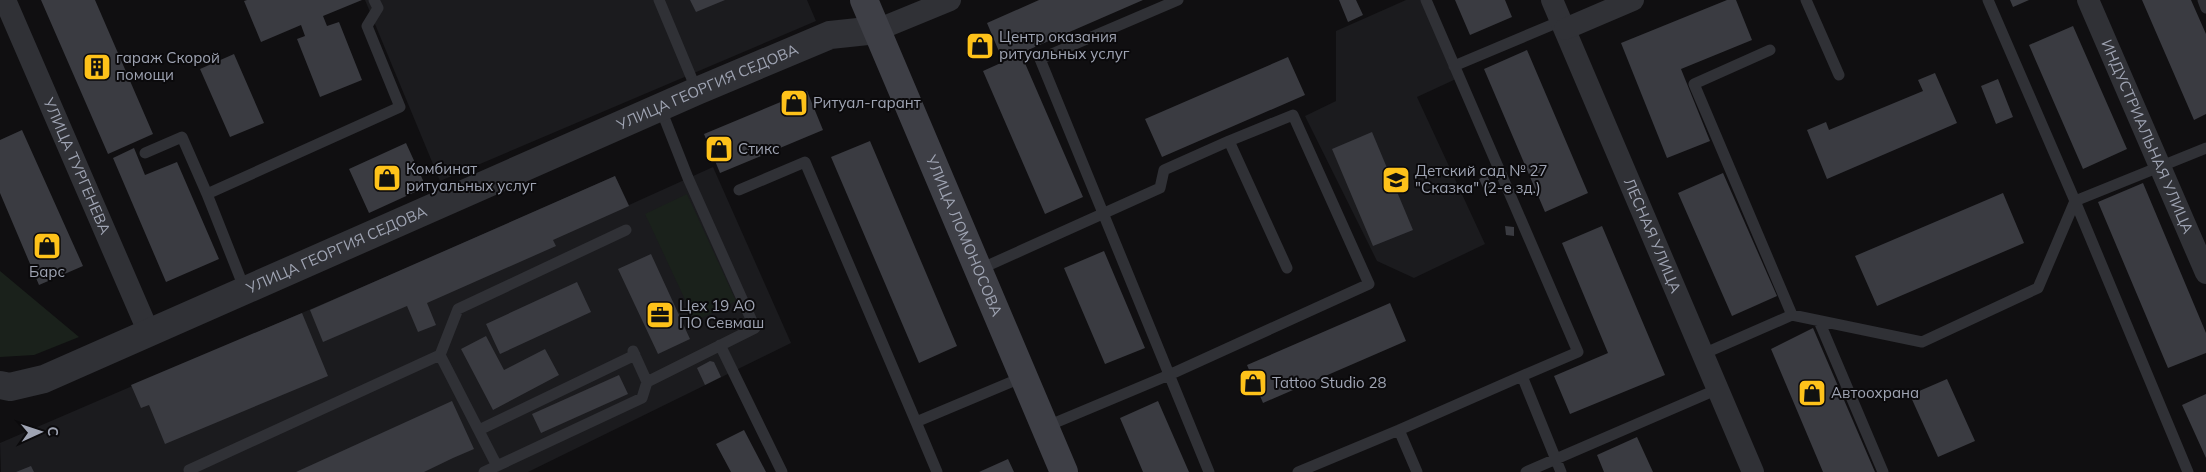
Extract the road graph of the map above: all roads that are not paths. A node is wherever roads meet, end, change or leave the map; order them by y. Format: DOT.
graph roads {
  1 [pos="5,0"];
  2 [pos="374,0"];
  3 [pos="659,0"];
  4 [pos="864,0"];
  5 [pos="950,0"];
  6 [pos="1178,0"];
  7 [pos="1426,0"];
  8 [pos="1552,0"];
  9 [pos="1634,0"];
  10 [pos="1806,0"];
  11 [pos="1988,0"];
  12 [pos="2088,0"];
  13 [pos="2203,0"];
  14 [pos="2206,8"];
  15 [pos="1563,25"];
  16 [pos="876,30"];
  17 [pos="1770,50"];
  18 [pos="1454,66"];
  19 [pos="1838,75"];
  20 [pos="697,91"];
  21 [pos="660,107"];
  22 [pos="1229,141"];
  23 [pos="2206,148"];
  24 [pos="145,153"];
  25 [pos="2160,168"];
  26 [pos="739,190"];
  27 [pos="207,194"];
  28 [pos="2075,201"];
  29 [pos="1103,214"];
  30 [pos="626,230"];
  31 [pos="1287,268"];
  32 [pos="978,270"];
  33 [pos="2206,273"];
  34 [pos="245,290"];
  35 [pos="1792,315"];
  36 [pos="1819,321"];
  37 [pos="149,333"];
  38 [pos="720,345"];
  39 [pos="1703,354"];
  40 [pos="440,355"];
  41 [pos="1169,375"];
  42 [pos="1522,376"];
  43 [pos="1023,377"];
  44 [pos="647,382"];
  45 [pos="0,385"];
  46 [pos="1718,389"];
  47 [pos="916,422"];
  48 [pos="1045,427"];
  49 [pos="479,430"];
  50 [pos="1399,430"];
  51 [pos="1555,459"];
  52 [pos="497,466"];
  53 [pos="190,472"];
  54 [pos="484,472"];
  55 [pos="782,472"];
  56 [pos="937,472"];
  57 [pos="1064,472"];
  58 [pos="1209,472"];
  59 [pos="1298,472"];
  60 [pos="1417,472"];
  61 [pos="1526,472"];
  62 [pos="1561,472"];
  63 [pos="1753,472"];
  64 [pos="1883,472"];
  65 [pos="2188,472"];
  1 -- 37 [label="street, УЛИЦА ТУРГЕНЕВА"];
  2 -- 27 [label="lane"];
  3 -- 20 [label="lane"];
  4 -- 16 [label="main road, УЛИЦА ЛОМОНОСОВА"];
  5 -- 16 [label="street, УЛИЦА ГЕОРГИЯ СЕДОВА"];
  6 -- 29 [label="lane"];
  7 -- 18 [label="lane"];
  8 -- 15 [label="street, ЛЕСНАЯ УЛИЦА"];
  9 -- 15 [label="street"];
  10 -- 19 [label="lane"];
  11 -- 28 [label="lane"];
  12 -- 25 [label="street, ИНДУСТРИАЛЬНАЯ УЛИЦА"];
  13 -- 14 [label="lane"];
  15 -- 18 [label="lane"];
  15 -- 39 [label="street, ЛЕСНАЯ УЛИЦА"];
  16 -- 20 [label="street, УЛИЦА ГЕОРГИЯ СЕДОВА"];
  16 -- 32 [label="main road, УЛИЦА ЛОМОНОСОВА"];
  17 -- 35 [label="lane"];
  18 -- 42 [label="lane"];
  20 -- 21 [label="street, УЛИЦА ГЕОРГИЯ СЕДОВА"];
  21 -- 34 [label="street, УЛИЦА ГЕОРГИЯ СЕДОВА"];
  21 -- 38 [label="lane"];
  22 -- 29 [label="lane"];
  22 -- 31 [label="lane"];
  22 -- 41 [label="lane"];
  23 -- 25 [label="lane"];
  24 -- 27 [label="lane"];
  25 -- 28 [label="lane"];
  25 -- 33 [label="street, ИНДУСТРИАЛЬНАЯ УЛИЦА"];
  26 -- 47 [label="lane"];
  27 -- 34 [label="lane"];
  28 -- 36 [label="lane"];
  28 -- 65 [label="lane"];
  29 -- 32 [label="lane"];
  29 -- 41 [label="lane"];
  30 -- 40 [label="lane"];
  32 -- 43 [label="main road, УЛИЦА ЛОМОНОСОВА"];
  34 -- 37 [label="street, УЛИЦА ГЕОРГИЯ СЕДОВА"];
  35 -- 36 [label="lane"];
  35 -- 39 [label="lane"];
  36 -- 64 [label="lane"];
  37 -- 45 [label="street, УЛИЦА ГЕОРГИЯ СЕДОВА"];
  38 -- 44 [label="lane"];
  38 -- 55 [label="lane"];
  39 -- 46 [label="street, ЛЕСНАЯ УЛИЦА"];
  40 -- 49 [label="lane"];
  40 -- 53 [label="lane"];
  41 -- 48 [label="lane"];
  41 -- 58 [label="lane"];
  42 -- 50 [label="lane"];
  42 -- 51 [label="lane"];
  43 -- 47 [label="lane"];
  43 -- 48 [label="main road, УЛИЦА ЛОМОНОСОВА"];
  44 -- 49 [label="lane"];
  44 -- 52 [label="lane"];
  46 -- 51 [label="lane"];
  46 -- 63 [label="street, ЛЕСНАЯ УЛИЦА"];
  47 -- 56 [label="lane"];
  48 -- 57 [label="main road, УЛИЦА ЛОМОНОСОВА"];
  49 -- 52 [label="lane"];
  50 -- 59 [label="lane"];
  50 -- 60 [label="lane"];
  51 -- 61 [label="lane"];
  51 -- 62 [label="lane"];
  52 -- 54 [label="lane"];
}
